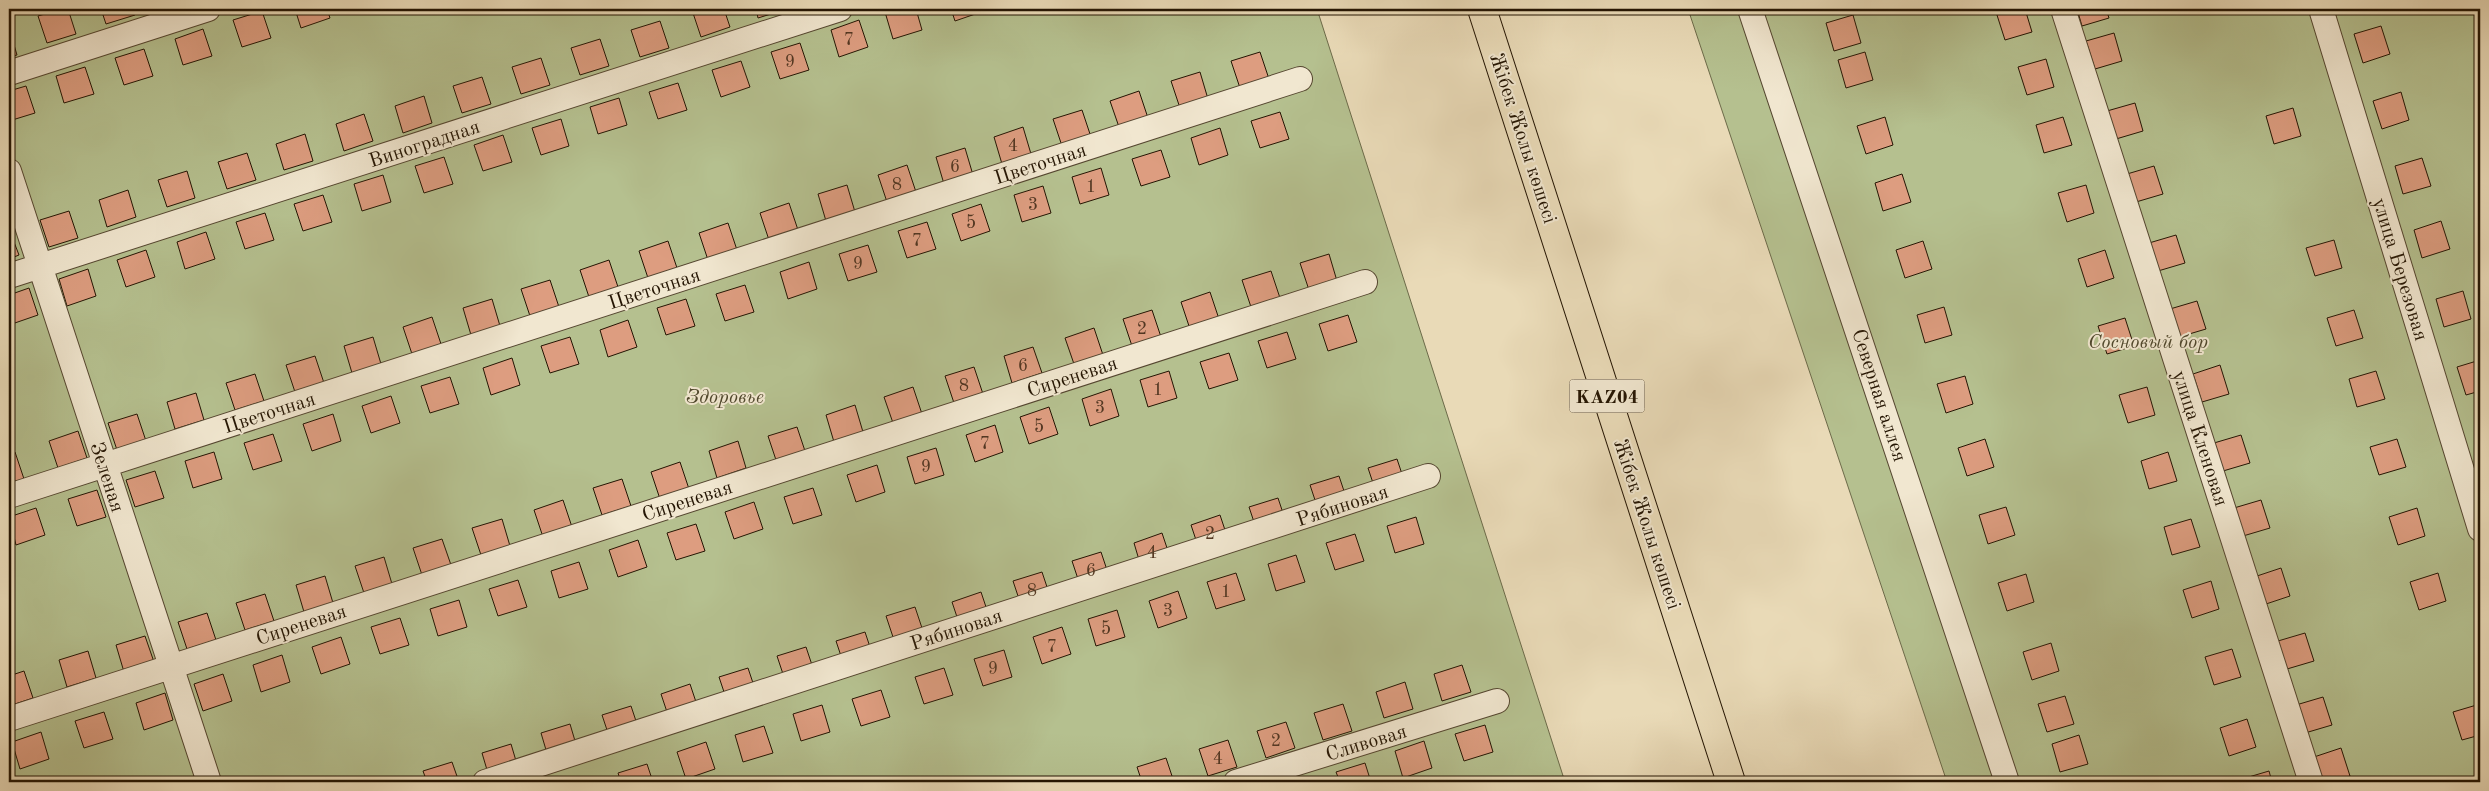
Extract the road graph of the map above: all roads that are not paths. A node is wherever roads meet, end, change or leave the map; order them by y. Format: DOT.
graph roads {
  1 [pos="208,9"];
  2 [pos="840,9"];
  3 [pos="1482,9"];
  4 [pos="1750,9"];
  5 [pos="2063,9"];
  6 [pos="2321,9"];
  7 [pos="9,72"];
  8 [pos="1300,80"];
  9 [pos="9,171"];
  10 [pos="39,267"];
  11 [pos="9,276"];
  12 [pos="1365,282"];
  13 [pos="104,465"];
  14 [pos="1428,476"];
  15 [pos="9,496"];
  16 [pos="2480,528"];
  17 [pos="171,666"];
  18 [pos="1497,701"];
  19 [pos="9,719"];
  20 [pos="209,782"];
  21 [pos="484,782"];
  22 [pos="1236,782"];
  23 [pos="1731,782"];
  24 [pos="2007,782"];
  25 [pos="2310,782"];
  1 -- 7 [label="street"];
  2 -- 10 [label="street, Виноградная"];
  3 -- 23 [label="highway, Жібек Жолы көшесі / KАZ04"];
  4 -- 24 [label="street, Северная аллея"];
  5 -- 25 [label="street, улица Кленовая"];
  6 -- 16 [label="street, улица Березовая"];
  8 -- 13 [label="street, Цветочная"];
  9 -- 10 [label="street, Зеленая"];
  10 -- 11 [label="street, Виноградная"];
  10 -- 13 [label="street, Зеленая"];
  12 -- 17 [label="street, Сиреневая"];
  13 -- 15 [label="street, Цветочная"];
  13 -- 17 [label="street, Зеленая"];
  14 -- 21 [label="street, Рябиновая"];
  17 -- 19 [label="street, Сиреневая"];
  17 -- 20 [label="street, Зеленая"];
  18 -- 22 [label="street, Сливовая"];
}
